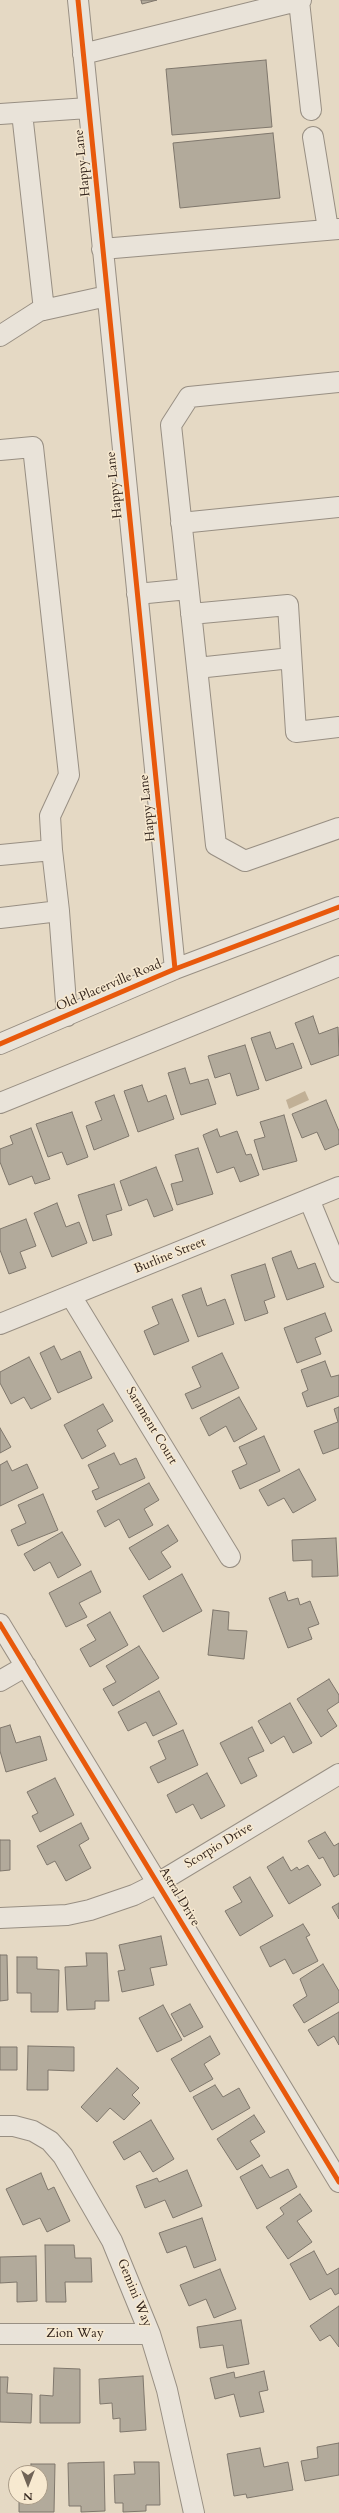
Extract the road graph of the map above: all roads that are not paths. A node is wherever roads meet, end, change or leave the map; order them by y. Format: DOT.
graph roads {
  1 [pos="78,0"];
  2 [pos="300,0"];
  3 [pos="83,54"];
  4 [pos="88,108"];
  5 [pos="311,110"];
  6 [pos="22,113"];
  7 [pos="0,114"];
  8 [pos="313,137"];
  9 [pos="333,229"];
  10 [pos="102,249"];
  11 [pos="107,296"];
  12 [pos="44,310"];
  13 [pos="0,336"];
  14 [pos="339,382"];
  15 [pos="0,450"];
  16 [pos="339,507"];
  17 [pos="181,523"];
  18 [pos="188,589"];
  19 [pos="137,594"];
  20 [pos="191,614"];
  21 [pos="291,658"];
  22 [pos="197,668"];
  23 [pos="339,727"];
  24 [pos="339,828"];
  25 [pos="52,850"];
  26 [pos="0,855"];
  27 [pos="339,907"];
  28 [pos="59,911"];
  29 [pos="0,918"];
  30 [pos="339,966"];
  31 [pos="175,969"];
  32 [pos="67,1016"];
  33 [pos="0,1044"];
  34 [pos="0,1103"];
  35 [pos="339,1187"];
  36 [pos="309,1199"];
  37 [pos="339,1272"];
  38 [pos="71,1296"];
  39 [pos="0,1324"];
  40 [pos="230,1557"];
  41 [pos="0,1624"];
  42 [pos="26,1666"];
  43 [pos="0,1681"];
  44 [pos="339,1774"];
  45 [pos="158,1883"];
  46 [pos="0,1918"];
  47 [pos="0,2126"];
  48 [pos="339,2182"];
  49 [pos="0,2334"];
  50 [pos="150,2334"];
  51 [pos="194,2513"];
  1 -- 3 [label="street, Happy Lane"];
  2 -- 3 [label="street"];
  2 -- 5 [label="street"];
  3 -- 4 [label="street, Happy Lane"];
  4 -- 6 [label="street"];
  4 -- 10 [label="street, Happy Lane"];
  6 -- 7 [label="street"];
  6 -- 12 [label="street"];
  8 -- 9 [label="street"];
  9 -- 10 [label="street"];
  10 -- 11 [label="street, Happy Lane"];
  11 -- 12 [label="street"];
  11 -- 19 [label="street, Happy Lane"];
  12 -- 13 [label="street"];
  14 -- 17 [label="street"];
  15 -- 25 [label="street"];
  16 -- 17 [label="street"];
  17 -- 18 [label="street"];
  18 -- 19 [label="street"];
  18 -- 20 [label="street"];
  19 -- 31 [label="street, Happy Lane"];
  20 -- 21 [label="street"];
  20 -- 22 [label="street"];
  21 -- 22 [label="street"];
  21 -- 23 [label="street"];
  22 -- 24 [label="street"];
  25 -- 26 [label="street"];
  25 -- 28 [label="street"];
  27 -- 31 [label="street, Old Placerville Road"];
  28 -- 29 [label="street"];
  28 -- 32 [label="street"];
  30 -- 34 [label="street"];
  31 -- 32 [label="street, Old Placerville Road"];
  32 -- 33 [label="street, Old Placerville Road"];
  35 -- 36 [label="street, Burline Street"];
  36 -- 37 [label="street"];
  36 -- 38 [label="street, Burline Street"];
  38 -- 39 [label="street, Burline Street"];
  38 -- 40 [label="street, Sarament Court"];
  41 -- 42 [label="street, Astral Drive"];
  42 -- 43 [label="street"];
  42 -- 45 [label="street, Astral Drive"];
  44 -- 45 [label="street, Scorpio Drive"];
  45 -- 46 [label="street, Scorpio Drive"];
  45 -- 48 [label="street, Astral Drive"];
  47 -- 50 [label="street, Gemini Way"];
  49 -- 50 [label="street, Zion Way"];
  50 -- 51 [label="street, Gemini Way"];
}
